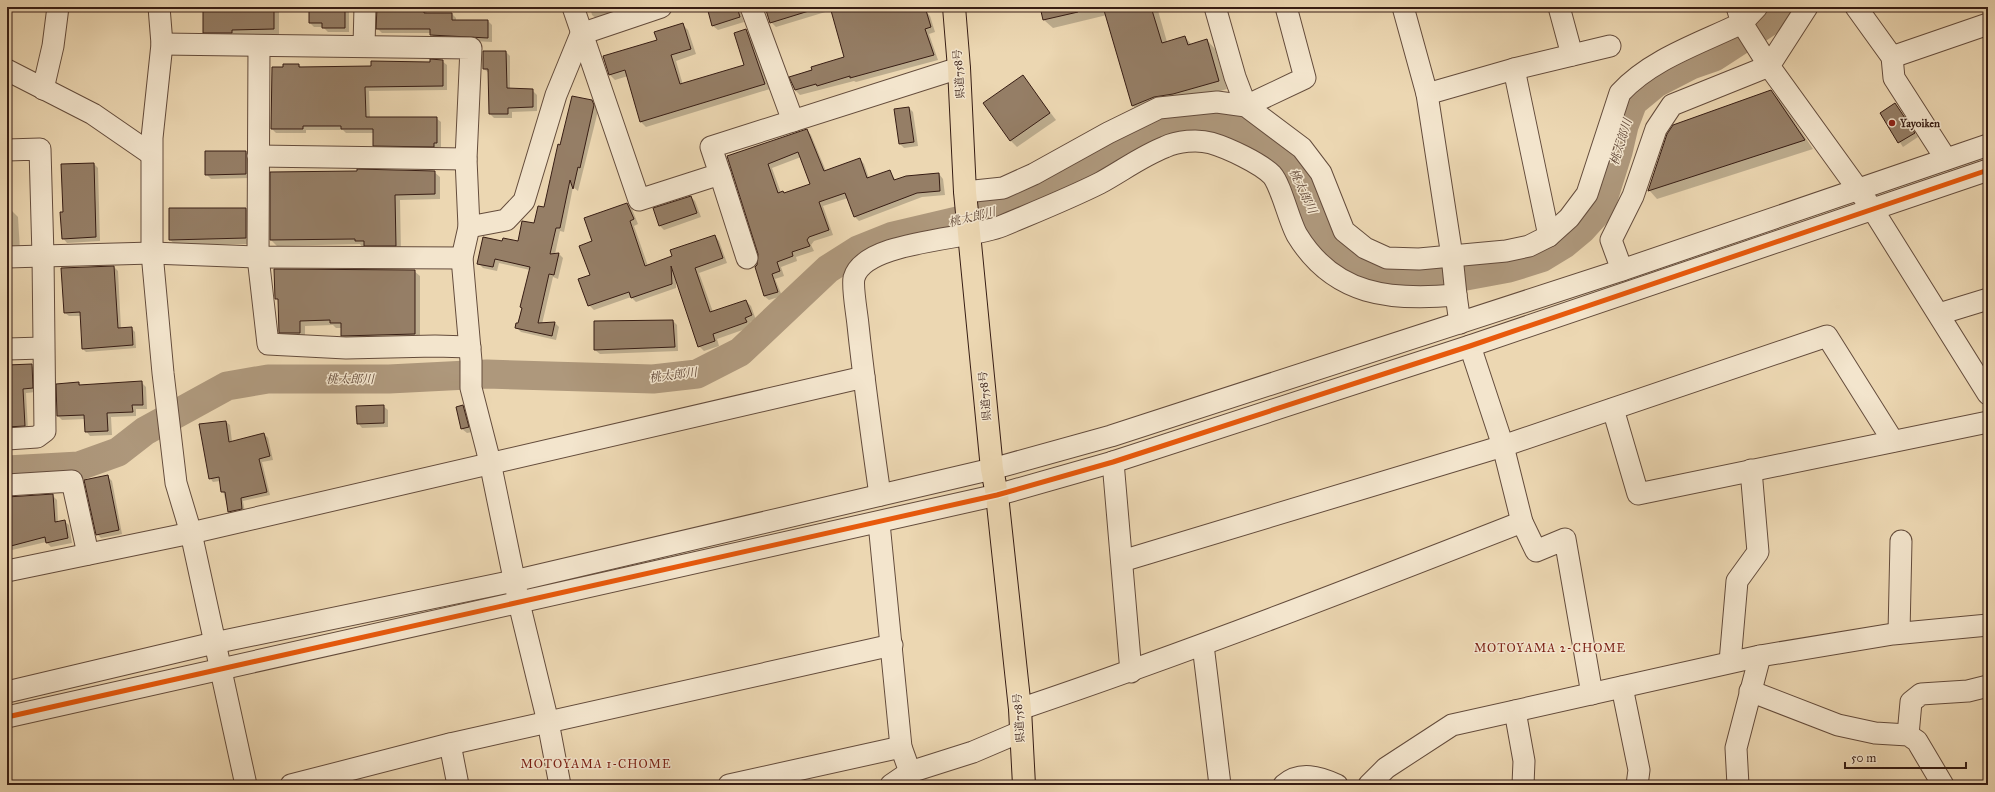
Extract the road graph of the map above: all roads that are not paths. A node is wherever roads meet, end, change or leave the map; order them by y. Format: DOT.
graph roads {
  1 [pos="58,7"];
  2 [pos="159,7"];
  3 [pos="364,7"];
  4 [pos="572,7"];
  5 [pos="662,7"];
  6 [pos="751,7"];
  7 [pos="954,7"];
  8 [pos="1215,7"];
  9 [pos="1286,7"];
  10 [pos="1403,7"];
  11 [pos="1559,7"];
  12 [pos="1757,7"];
  13 [pos="1807,7"];
  14 [pos="1856,7"];
  15 [pos="1740,15"];
  16 [pos="1988,24"];
  17 [pos="581,34"];
  18 [pos="162,44"];
  19 [pos="259,46"];
  20 [pos="364,46"];
  21 [pos="1610,46"];
  22 [pos="1572,55"];
  23 [pos="1892,57"];
  24 [pos="1764,59"];
  25 [pos="959,68"];
  26 [pos="1514,68"];
  27 [pos="8,77"];
  28 [pos="43,89"];
  29 [pos="1427,94"];
  30 [pos="1246,106"];
  31 [pos="793,121"];
  32 [pos="1988,145"];
  33 [pos="7,150"];
  34 [pos="151,154"];
  35 [pos="258,156"];
  36 [pos="466,159"];
  37 [pos="1946,159"];
  38 [pos="1988,170"];
  39 [pos="720,174"];
  40 [pos="1858,191"];
  41 [pos="965,192"];
  42 [pos="1874,210"];
  43 [pos="468,227"];
  44 [pos="969,234"];
  45 [pos="1549,236"];
  46 [pos="152,253"];
  47 [pos="44,256"];
  48 [pos="1452,256"];
  49 [pos="7,257"];
  50 [pos="258,257"];
  51 [pos="462,258"];
  52 [pos="748,258"];
  53 [pos="1622,270"];
  54 [pos="1456,295"];
  55 [pos="1988,299"];
  56 [pos="1939,314"];
  57 [pos="1460,323"];
  58 [pos="1470,346"];
  59 [pos="470,347"];
  60 [pos="43,348"];
  61 [pos="7,349"];
  62 [pos="864,377"];
  63 [pos="1988,394"];
  64 [pos="1613,409"];
  65 [pos="1988,422"];
  66 [pos="7,439"];
  67 [pos="1893,441"];
  68 [pos="1503,446"];
  69 [pos="490,462"];
  70 [pos="1113,462"];
  71 [pos="992,469"];
  72 [pos="1751,470"];
  73 [pos="7,485"];
  74 [pos="880,495"];
  75 [pos="997,495"];
  76 [pos="1522,522"];
  77 [pos="879,523"];
  78 [pos="191,533"];
  79 [pos="1901,541"];
  80 [pos="88,554"];
  81 [pos="1122,561"];
  82 [pos="7,571"];
  83 [pos="514,581"];
  84 [pos="518,603"];
  85 [pos="1988,625"];
  86 [pos="1899,633"];
  87 [pos="214,643"];
  88 [pos="892,645"];
  89 [pos="1203,645"];
  90 [pos="1760,656"];
  91 [pos="1730,662"];
  92 [pos="219,669"];
  93 [pos="1131,672"];
  94 [pos="1988,686"];
  95 [pos="1622,687"];
  96 [pos="7,692"];
  97 [pos="1750,692"];
  98 [pos="1592,694"];
  99 [pos="1020,709"];
  100 [pos="1515,712"];
  101 [pos="7,717"];
  102 [pos="548,722"];
  103 [pos="1020,732"];
  104 [pos="1908,735"];
  105 [pos="450,744"];
  106 [pos="901,746"];
  107 [pos="910,772"];
  108 [pos="361,776"];
  109 [pos="246,785"];
  110 [pos="291,785"];
  111 [pos="458,785"];
  112 [pos="560,785"];
  113 [pos="729,785"];
  114 [pos="891,785"];
  115 [pos="1024,785"];
  116 [pos="1220,785"];
  117 [pos="1284,785"];
  118 [pos="1337,785"];
  119 [pos="1369,785"];
  120 [pos="1523,785"];
  121 [pos="1637,785"];
  122 [pos="1738,785"];
  123 [pos="1943,785"];
  1 -- 28 [label="street"];
  2 -- 18 [label="street"];
  3 -- 20 [label="street"];
  4 -- 17 [label="street"];
  5 -- 17 [label="street"];
  6 -- 31 [label="street"];
  7 -- 25 [label="main road, 県道758号"];
  8 -- 30 [label="street"];
  9 -- 30 [label="street"];
  10 -- 29 [label="street"];
  11 -- 22 [label="street"];
  12 -- 15 [label="street"];
  13 -- 24 [label="street"];
  14 -- 23 [label="street"];
  15 -- 24 [label="street"];
  15 -- 45 [label="street"];
  16 -- 23 [label="street"];
  17 -- 39 [label="street"];
  17 -- 43 [label="street"];
  18 -- 19 [label="street"];
  18 -- 34 [label="street"];
  19 -- 20 [label="street"];
  19 -- 35 [label="street"];
  20 -- 36 [label="street"];
  21 -- 22 [label="street"];
  22 -- 26 [label="street"];
  23 -- 37 [label="street"];
  24 -- 40 [label="street"];
  24 -- 53 [label="street"];
  25 -- 31 [label="street"];
  25 -- 41 [label="main road, 県道758号"];
  26 -- 29 [label="street"];
  26 -- 45 [label="street"];
  27 -- 28 [label="street"];
  28 -- 34 [label="street"];
  29 -- 48 [label="street"];
  30 -- 41 [label="street"];
  30 -- 48 [label="street"];
  31 -- 39 [label="street"];
  32 -- 37 [label="street"];
  33 -- 47 [label="street"];
  34 -- 46 [label="street"];
  35 -- 36 [label="street"];
  35 -- 50 [label="street"];
  36 -- 43 [label="street"];
  37 -- 40 [label="street"];
  38 -- 42 [label="street"];
  39 -- 52 [label="street"];
  40 -- 42 [label="street"];
  40 -- 53 [label="street"];
  41 -- 44 [label="main road, 県道758号"];
  42 -- 56 [label="street"];
  42 -- 58 [label="street"];
  43 -- 51 [label="street"];
  44 -- 54 [label="street"];
  44 -- 62 [label="street"];
  44 -- 71 [label="main road, 県道758号"];
  45 -- 48 [label="street"];
  46 -- 47 [label="street"];
  46 -- 50 [label="street"];
  46 -- 78 [label="street"];
  47 -- 49 [label="street"];
  47 -- 60 [label="street"];
  48 -- 54 [label="street"];
  50 -- 51 [label="street"];
  50 -- 59 [label="street"];
  51 -- 59 [label="street"];
  53 -- 57 [label="street"];
  54 -- 57 [label="street"];
  55 -- 56 [label="street"];
  56 -- 63 [label="street"];
  57 -- 71 [label="street"];
  58 -- 68 [label="street"];
  58 -- 70 [label="street"];
  59 -- 69 [label="street"];
  60 -- 61 [label="street"];
  60 -- 66 [label="street"];
  62 -- 69 [label="street"];
  62 -- 74 [label="street"];
  64 -- 67 [label="street"];
  64 -- 68 [label="street"];
  64 -- 72 [label="street"];
  65 -- 67 [label="street"];
  67 -- 72 [label="street"];
  68 -- 76 [label="street"];
  68 -- 81 [label="street"];
  69 -- 78 [label="street"];
  69 -- 83 [label="street"];
  70 -- 75 [label="street"];
  70 -- 81 [label="street"];
  71 -- 74 [label="street"];
  71 -- 75 [label="main road, 県道758号"];
  72 -- 91 [label="street"];
  73 -- 80 [label="street"];
  74 -- 83 [label="street"];
  75 -- 77 [label="street"];
  75 -- 99 [label="main road, 県道758号"];
  76 -- 89 [label="street"];
  76 -- 98 [label="street"];
  77 -- 84 [label="street"];
  77 -- 88 [label="street"];
  78 -- 80 [label="street"];
  78 -- 87 [label="street"];
  79 -- 86 [label="street"];
  80 -- 82 [label="street"];
  81 -- 93 [label="street"];
  83 -- 84 [label="street"];
  83 -- 87 [label="street"];
  84 -- 92 [label="street"];
  84 -- 102 [label="street"];
  85 -- 86 [label="street"];
  86 -- 90 [label="street"];
  87 -- 92 [label="street"];
  87 -- 96 [label="street"];
  88 -- 102 [label="street"];
  88 -- 106 [label="street"];
  89 -- 93 [label="street"];
  89 -- 116 [label="street"];
  90 -- 91 [label="street"];
  90 -- 97 [label="street"];
  91 -- 95 [label="street"];
  92 -- 101 [label="street"];
  92 -- 109 [label="street"];
  93 -- 99 [label="street"];
  94 -- 104 [label="street"];
  95 -- 98 [label="street"];
  95 -- 121 [label="street"];
  97 -- 104 [label="street"];
  97 -- 122 [label="street"];
  98 -- 100 [label="street"];
  99 -- 103 [label="main road, 県道758号"];
  100 -- 119 [label="street"];
  100 -- 120 [label="street"];
  102 -- 105 [label="street"];
  102 -- 112 [label="street"];
  103 -- 107 [label="street"];
  103 -- 115 [label="main road, 県道758号"];
  104 -- 123 [label="street"];
  105 -- 108 [label="street"];
  105 -- 111 [label="street"];
  106 -- 107 [label="street"];
  106 -- 113 [label="street"];
  107 -- 114 [label="street"];
  108 -- 110 [label="street"];
  117 -- 118 [label="street"];
}
